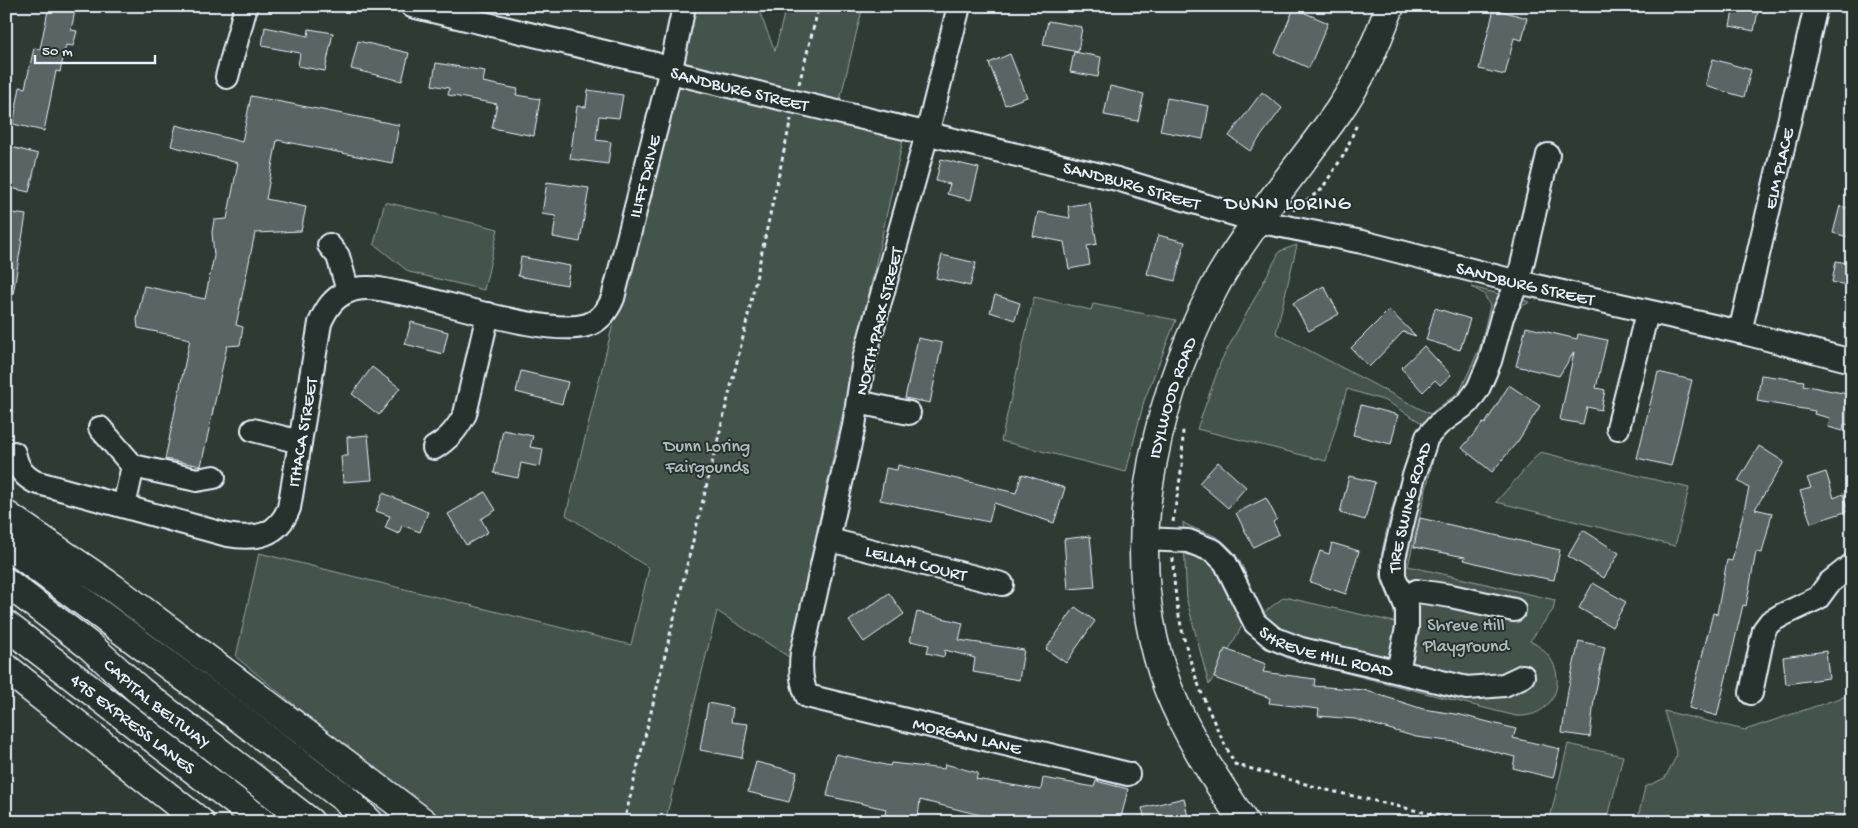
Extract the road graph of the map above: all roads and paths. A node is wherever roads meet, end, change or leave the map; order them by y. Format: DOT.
graph roads {
  1 [pos="246,6"];
  2 [pos="412,6"];
  3 [pos="684,6"];
  4 [pos="819,6"];
  5 [pos="959,6"];
  6 [pos="1390,6"];
  7 [pos="1816,6"];
  8 [pos="671,69"];
  9 [pos="227,77"];
  10 [pos="795,102"];
  11 [pos="1358,121"];
  12 [pos="927,134"];
  13 [pos="1548,155"];
  14 [pos="1267,222"];
  15 [pos="333,250"];
  16 [pos="1518,282"];
  17 [pos="348,291"];
  18 [pos="1647,313"];
  19 [pos="488,314"];
  20 [pos="1740,332"];
  21 [pos="1852,362"];
  22 [pos="858,402"];
  23 [pos="909,413"];
  24 [pos="1184,426"];
  25 [pos="100,428"];
  26 [pos="1618,428"];
  27 [pos="253,430"];
  28 [pos="300,442"];
  29 [pos="434,448"];
  30 [pos="14,453"];
  31 [pos="133,466"];
  32 [pos="214,477"];
  33 [pos="124,506"];
  34 [pos="6,515"];
  35 [pos="1144,539"];
  36 [pos="1173,539"];
  37 [pos="830,540"];
  38 [pos="6,544"];
  39 [pos="1852,566"];
  40 [pos="6,582"];
  41 [pos="1002,584"];
  42 [pos="1403,598"];
  43 [pos="1514,610"];
  44 [pos="6,625"];
  45 [pos="6,668"];
  46 [pos="1398,671"];
  47 [pos="1523,676"];
  48 [pos="1751,693"];
  49 [pos="807,696"];
  50 [pos="1128,774"];
  51 [pos="624,821"];
  52 [pos="200,822"];
  53 [pos="262,822"];
  54 [pos="310,822"];
  55 [pos="369,822"];
  56 [pos="423,822"];
  57 [pos="1244,822"];
  58 [pos="1466,822"];
  1 -- 9 [label="street"];
  2 -- 8 [label="street, SANDBURG STREET"];
  3 -- 8 [label="street, ILIFF DRIVE"];
  4 -- 10 [label="path"];
  5 -- 12 [label="street, NORTH PARK STREET"];
  6 -- 14 [label="main road, IDYLWOOD ROAD"];
  7 -- 20 [label="street, ELM PLACE"];
  8 -- 10 [label="street, SANDBURG STREET"];
  8 -- 19 [label="street, ILIFF DRIVE"];
  10 -- 12 [label="street, SANDBURG STREET"];
  10 -- 51 [label="path"];
  11 -- 14 [label="path"];
  12 -- 14 [label="street, SANDBURG STREET"];
  12 -- 22 [label="street, NORTH PARK STREET"];
  13 -- 16 [label="street, TIRE SWING ROAD"];
  14 -- 16 [label="street, SANDBURG STREET"];
  14 -- 35 [label="main road, IDYLWOOD ROAD"];
  15 -- 17 [label="street"];
  16 -- 18 [label="street, SANDBURG STREET"];
  16 -- 42 [label="street, TIRE SWING ROAD"];
  17 -- 19 [label="street"];
  17 -- 28 [label="street, ITHACA STREET"];
  18 -- 20 [label="street, SANDBURG STREET"];
  18 -- 26 [label="street"];
  19 -- 29 [label="street"];
  20 -- 21 [label="street, SANDBURG STREET"];
  22 -- 23 [label="street"];
  22 -- 37 [label="street, NORTH PARK STREET"];
  24 -- 36 [label="path"];
  25 -- 31 [label="street"];
  27 -- 28 [label="street"];
  28 -- 33 [label="street, ITHACA STREET"];
  30 -- 33 [label="street, ITHACA STREET"];
  31 -- 32 [label="street"];
  31 -- 33 [label="street"];
  34 -- 56 [label="main road"];
  35 -- 36 [label="street, SHREVE HILL ROAD"];
  35 -- 57 [label="main road, IDYLWOOD ROAD"];
  36 -- 46 [label="street, SHREVE HILL ROAD"];
  36 -- 58 [label="path"];
  37 -- 41 [label="street, LELLAH COURT"];
  37 -- 49 [label="street, NORTH PARK STREET"];
  38 -- 55 [label="main road"];
  39 -- 48 [label="street"];
  40 -- 54 [label="main road, CAPITAL BELTWAY"];
  42 -- 43 [label="street"];
  42 -- 46 [label="street, TIRE SWING ROAD"];
  44 -- 53 [label="main road, 495 EXPRESS LANES"];
  45 -- 52 [label="main road"];
  46 -- 47 [label="street, SHREVE HILL ROAD"];
  49 -- 50 [label="street, MORGAN LANE"];
}
